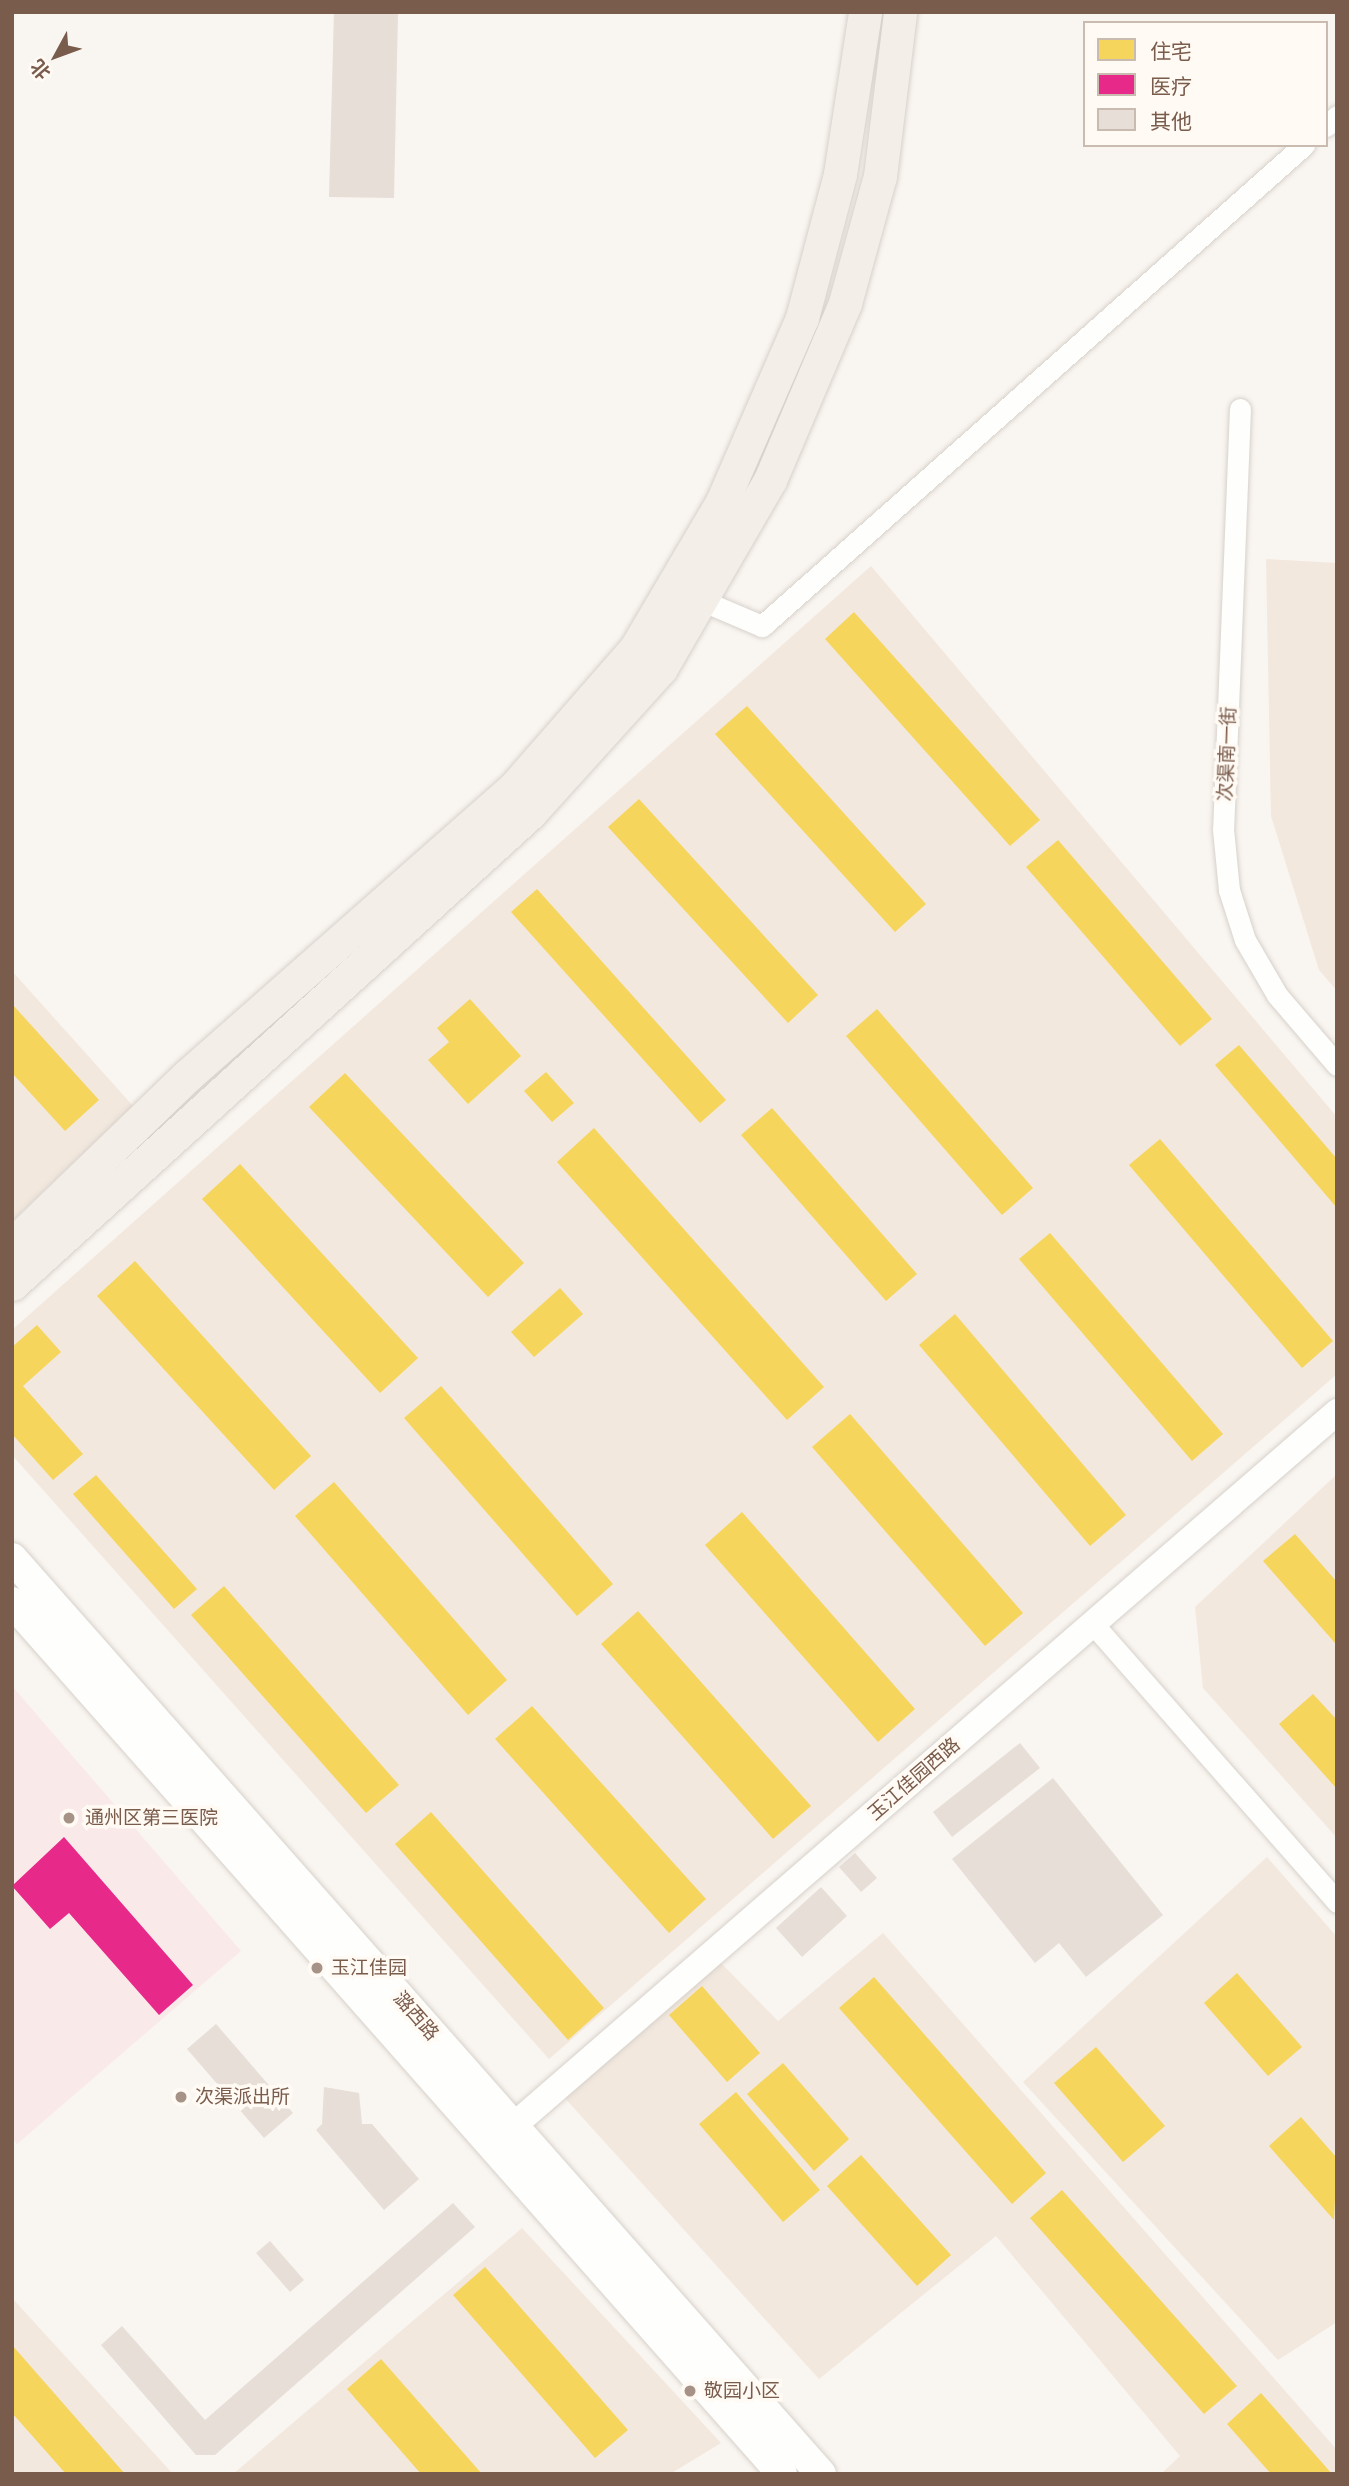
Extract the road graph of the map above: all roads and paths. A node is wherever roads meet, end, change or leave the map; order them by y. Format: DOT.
graph roads {
  1 [pos="865,12"];
  2 [pos="900,12"];
  3 [pos="1302,147"];
  4 [pos="1240,409"];
  5 [pos="704,601"];
  6 [pos="1337,1065"];
  7 [pos="12,1245"];
  8 [pos="12,1284"];
  9 [pos="1337,1412"];
  10 [pos="12,1558"];
  11 [pos="12,1602"];
  12 [pos="1093,1623"];
  13 [pos="1337,1902"];
  14 [pos="503,2136"];
  15 [pos="782,2474"];
  16 [pos="821,2474"];
  1 -- 7 [label="main road"];
  2 -- 5 [label="main road"];
  3 -- 5 [label="street"];
  4 -- 6 [label="street, 次渠南一街"];
  5 -- 8 [label="main road"];
  9 -- 12 [label="street, 玉江佳园西路"];
  10 -- 14 [label="main road, 潞西路"];
  11 -- 14 [label="main road, 潞西路"];
  12 -- 13 [label="street"];
  12 -- 14 [label="street, 玉江佳园西路"];
  14 -- 15 [label="main road, 潞西路"];
  14 -- 16 [label="main road, 潞西路"];
}
